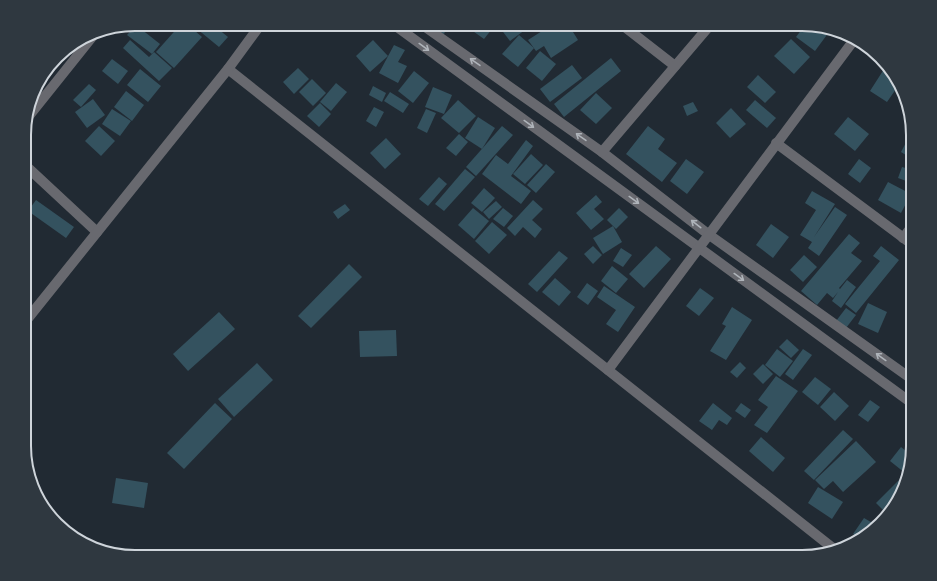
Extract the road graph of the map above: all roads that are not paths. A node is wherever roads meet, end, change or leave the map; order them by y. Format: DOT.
graph roads {
  1 [pos="256,31"];
  2 [pos="403,31"];
  3 [pos="431,31"];
  4 [pos="630,31"];
  5 [pos="705,31"];
  6 [pos="89,42"];
  7 [pos="851,44"];
  8 [pos="675,66"];
  9 [pos="228,69"];
  10 [pos="35,109"];
  11 [pos="776,143"];
  12 [pos="602,152"];
  13 [pos="31,171"];
  14 [pos="97,232"];
  15 [pos="708,234"];
  16 [pos="906,234"];
  17 [pos="903,238"];
  18 [pos="906,240"];
  19 [pos="698,247"];
  20 [pos="31,314"];
  21 [pos="608,370"];
  22 [pos="906,375"];
  23 [pos="906,399"];
  24 [pos="830,546"];
  1 -- 9 [label="street"];
  2 -- 19 [label="street, one-way"];
  12 -- 3 [label="street, one-way"];
  4 -- 8 [label="street"];
  5 -- 8 [label="street"];
  6 -- 10 [label="street"];
  7 -- 11 [label="street"];
  8 -- 12 [label="street"];
  9 -- 14 [label="street"];
  9 -- 21 [label="street"];
  11 -- 15 [label="street"];
  11 -- 17 [label="street"];
  15 -- 12 [label="street, one-way"];
  13 -- 14 [label="street"];
  14 -- 20 [label="street"];
  15 -- 19 [label="street"];
  22 -- 15 [label="street, one-way"];
  16 -- 17 [label="street"];
  17 -- 18 [label="street"];
  19 -- 21 [label="street"];
  19 -- 23 [label="street, one-way"];
  21 -- 24 [label="street"];
}
